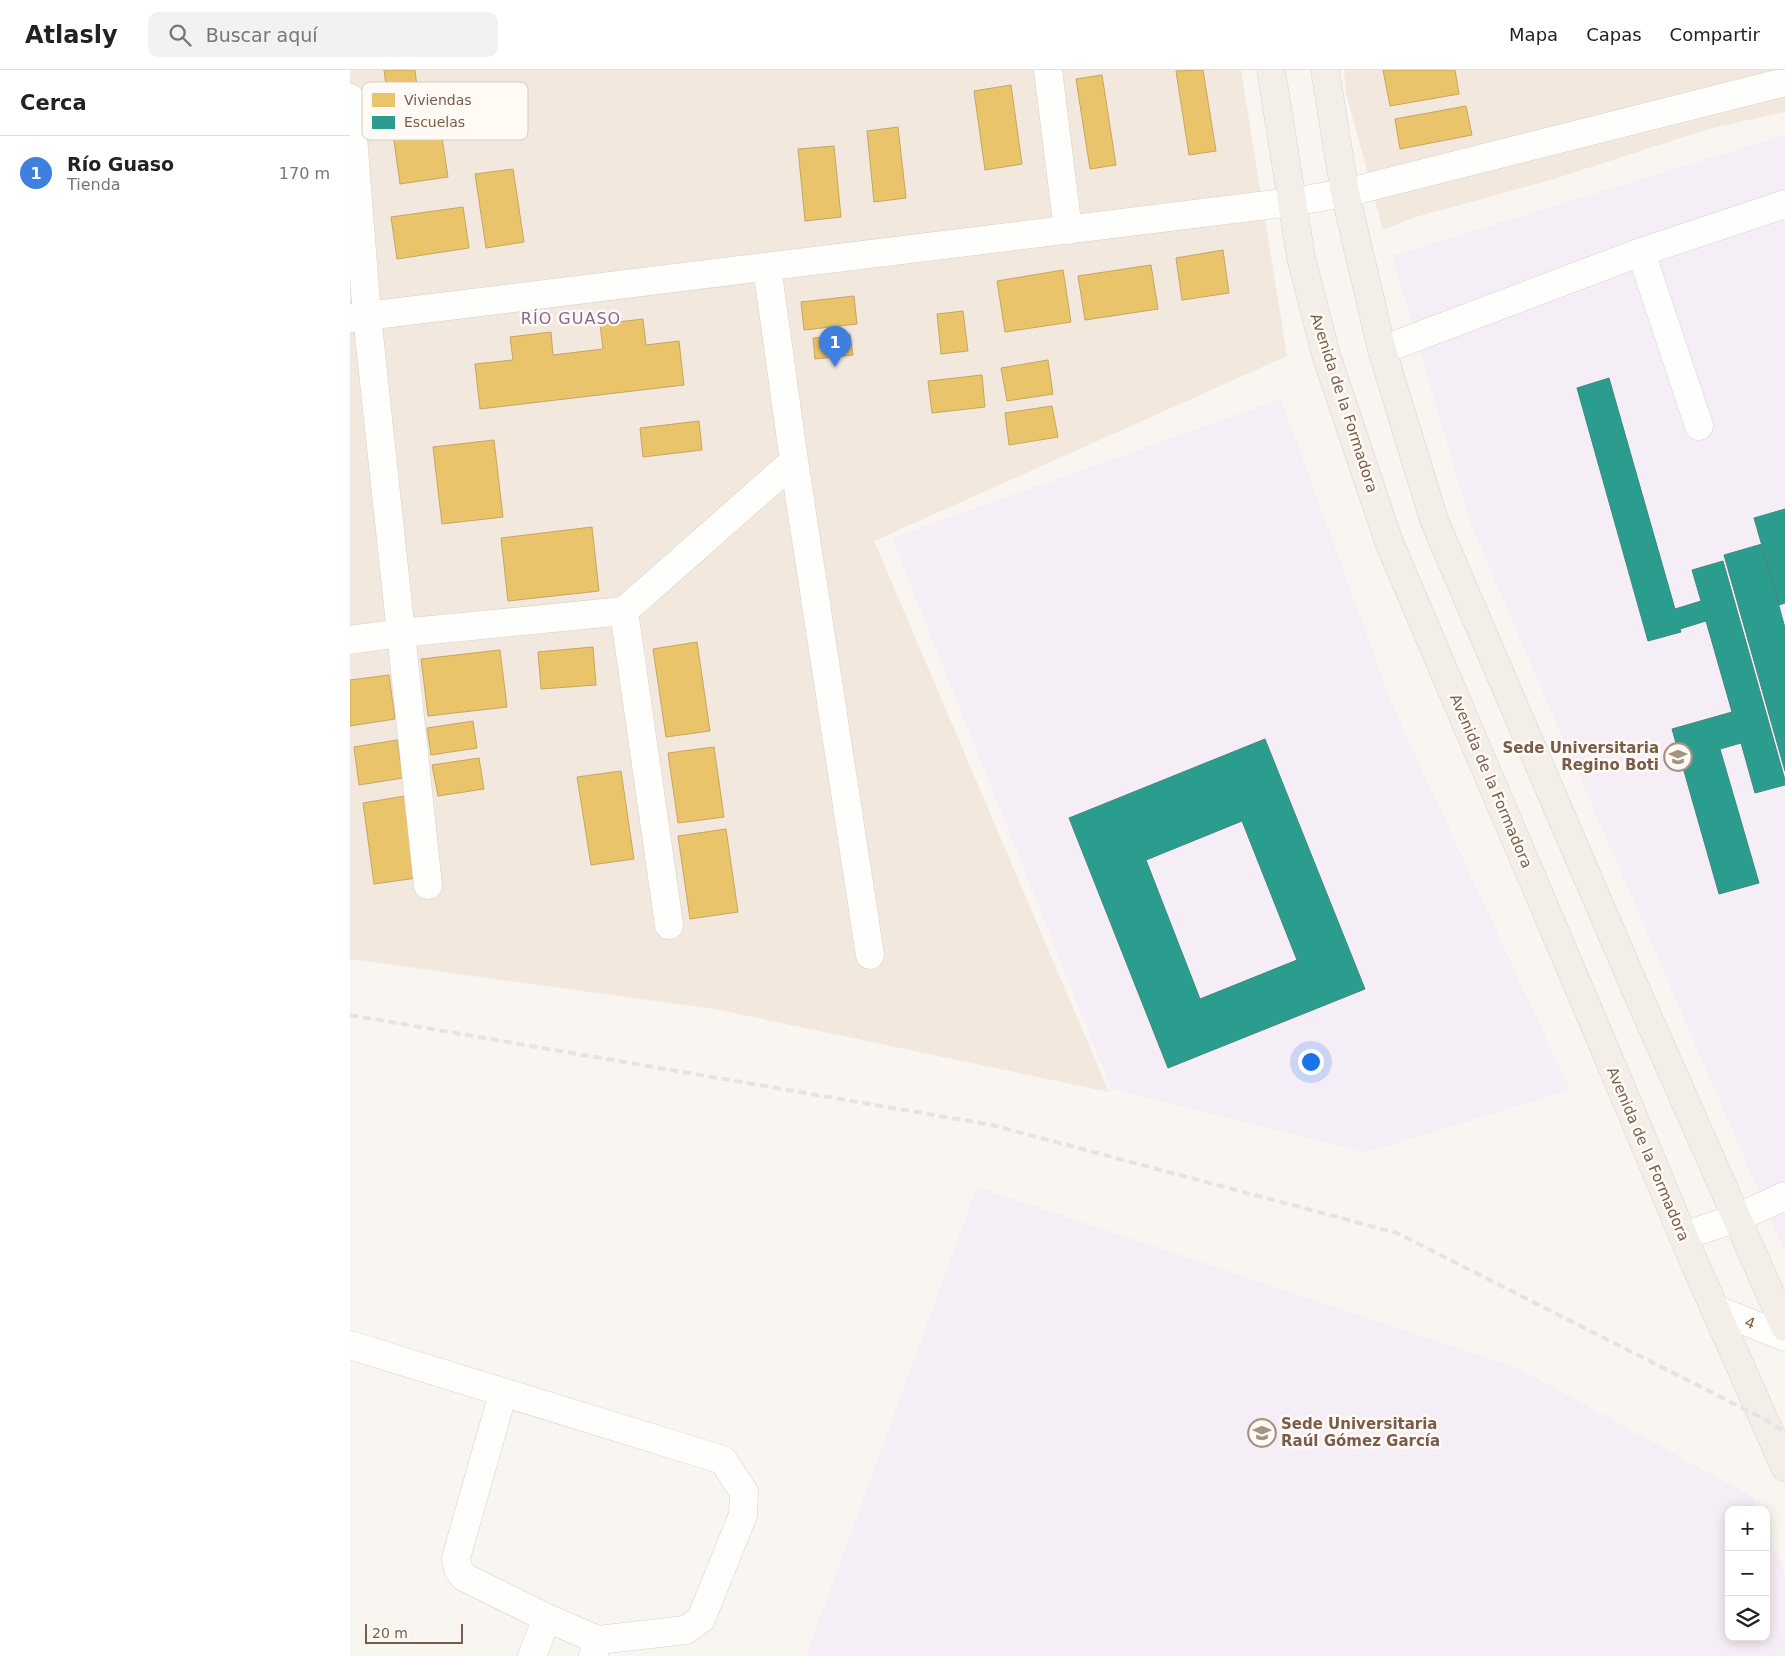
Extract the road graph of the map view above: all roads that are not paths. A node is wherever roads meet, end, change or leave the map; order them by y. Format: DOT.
graph roads {
  1 [pos="1048,70"];
  2 [pos="1271,70"];
  3 [pos="1325,70"];
  4 [pos="1785,82"];
  5 [pos="350,98"];
  6 [pos="1345,193"];
  7 [pos="1292,202"];
  8 [pos="1785,204"];
  9 [pos="1068,230"];
  10 [pos="1641,252"];
  11 [pos="767,267"];
  12 [pos="358,317"];
  13 [pos="1382,350"];
  14 [pos="1699,426"];
  15 [pos="794,461"];
  16 [pos="624,611"];
  17 [pos="401,633"];
  18 [pos="350,640"];
  19 [pos="428,885"];
  20 [pos="669,924"];
  21 [pos="870,955"];
  22 [pos="1785,1196"];
  23 [pos="1737,1218"];
  24 [pos="1683,1236"];
  25 [pos="1715,1309"];
  26 [pos="1785,1327"];
  27 [pos="1785,1336"];
  28 [pos="350,1346"];
  29 [pos="504,1393"];
  30 [pos="1785,1467"];
  31 [pos="546,1618"];
  32 [pos="595,1648"];
  33 [pos="532,1656"];
  1 -- 9 [label="street"];
  2 -- 7 [label="main road, Avenida de la Formadora"];
  3 -- 6 [label="main road"];
  4 -- 6 [label="street"];
  5 -- 12 [label="street"];
  6 -- 7 [label="street"];
  6 -- 13 [label="main road"];
  7 -- 9 [label="street"];
  7 -- 24 [label="main road, Avenida de la Formadora"];
  8 -- 10 [label="street"];
  9 -- 11 [label="street"];
  10 -- 13 [label="street"];
  10 -- 14 [label="street"];
  11 -- 12 [label="street"];
  11 -- 15 [label="street"];
  12 -- 17 [label="street"];
  13 -- 23 [label="main road"];
  15 -- 16 [label="street"];
  15 -- 21 [label="street"];
  16 -- 17 [label="street"];
  16 -- 20 [label="street"];
  17 -- 18 [label="street"];
  17 -- 19 [label="street"];
  22 -- 23 [label="street"];
  23 -- 24 [label="street"];
  23 -- 26 [label="main road"];
  24 -- 25 [label="main road, Avenida de la Formadora"];
  25 -- 27 [label="street, 4"];
  25 -- 30 [label="main road, Avenida de la Formadora"];
  28 -- 29 [label="street"];
  29 -- 31 [label="street"];
  29 -- 32 [label="street"];
  31 -- 32 [label="street"];
  31 -- 33 [label="street"];
}
